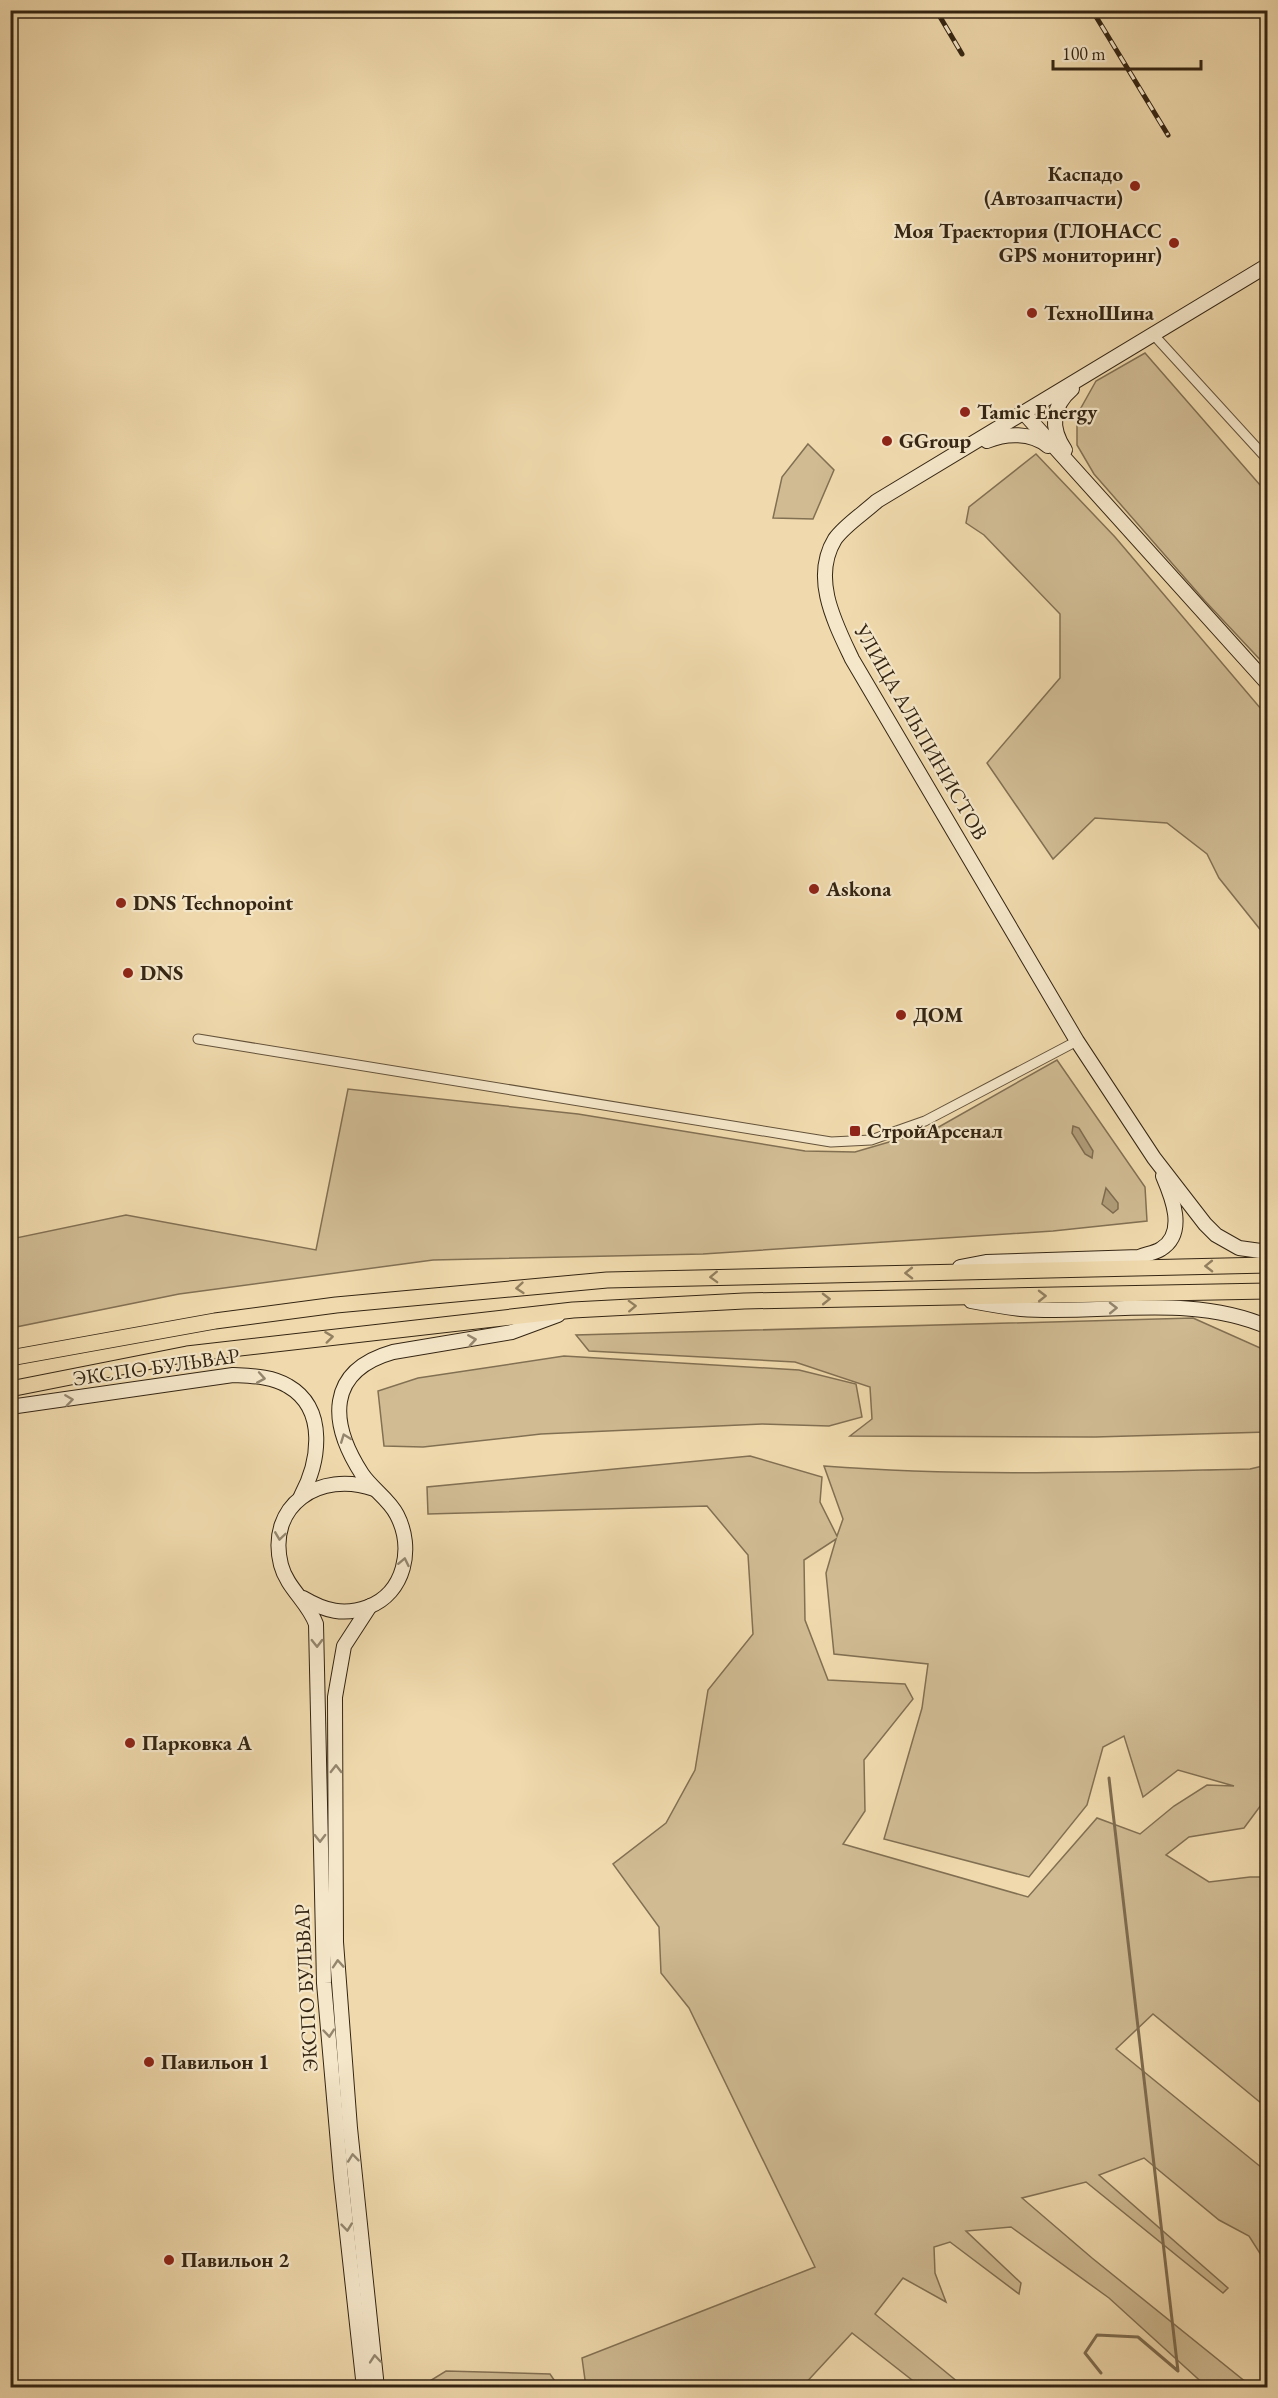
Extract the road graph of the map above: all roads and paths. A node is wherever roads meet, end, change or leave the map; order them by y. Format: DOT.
graph roads {
  1 [pos="1268,265"];
  2 [pos="1152,333"];
  3 [pos="1106,361"];
  4 [pos="1023,412"];
  5 [pos="949,458"];
  6 [pos="1268,460"];
  7 [pos="1070,464"];
  8 [pos="1094,491"];
  9 [pos="1268,684"];
  10 [pos="198,1039"];
  11 [pos="1077,1041"];
  12 [pos="1155,1158"];
  13 [pos="1268,1252"];
  14 [pos="1268,1265"];
  15 [pos="938,1271"];
  16 [pos="1268,1290"];
  17 [pos="951,1298"];
  18 [pos="573,1310"];
  19 [pos="1268,1327"];
  20 [pos="10,1358"];
  21 [pos="10,1389"];
  22 [pos="10,1407"];
  23 [pos="374,1489"];
  24 [pos="300,1498"];
  25 [pos="295,1591"];
  26 [pos="370,1606"];
  27 [pos="364,2388"];
  28 [pos="377,2388"];
  1 -- 2 [label="street, УЛИЦА АЛЬПИНИСТОВ"];
  2 -- 3 [label="street, УЛИЦА АЛЬПИНИСТОВ"];
  2 -- 6 [label="street"];
  3 -- 4 [label="street, УЛИЦА АЛЬПИНИСТОВ"];
  3 -- 8 [label="street"];
  4 -- 5 [label="street, УЛИЦА АЛЬПИНИСТОВ"];
  4 -- 7 [label="street"];
  5 -- 7 [label="street"];
  5 -- 11 [label="street, УЛИЦА АЛЬПИНИСТОВ"];
  7 -- 8 [label="street"];
  8 -- 9 [label="street"];
  10 -- 11 [label="street"];
  11 -- 12 [label="street, УЛИЦА АЛЬПИНИСТОВ"];
  12 -- 13 [label="street"];
  12 -- 15 [label="street"];
  14 -- 15 [label="main road, one-way"];
  15 -- 20 [label="main road, one-way"];
  17 -- 16 [label="main road, one-way"];
  18 -- 17 [label="main road, one-way"];
  17 -- 19 [label="street, one-way"];
  21 -- 18 [label="main road, one-way"];
  23 -- 18 [label="street, ЭКСПО БУЛЬВАР, one-way"];
  22 -- 24 [label="street, ЭКСПО БУЛЬВАР, one-way"];
  23 -- 24 [label="street"];
  26 -- 23 [label="street, ЭКСПО БУЛЬВАР, one-way"];
  24 -- 25 [label="street, ЭКСПО БУЛЬВАР, one-way"];
  25 -- 26 [label="street, ЭКСПО БУЛЬВАР"];
  25 -- 27 [label="street, ЭКСПО БУЛЬВАР, one-way"];
  28 -- 26 [label="street, ЭКСПО БУЛЬВАР, one-way"];
}
